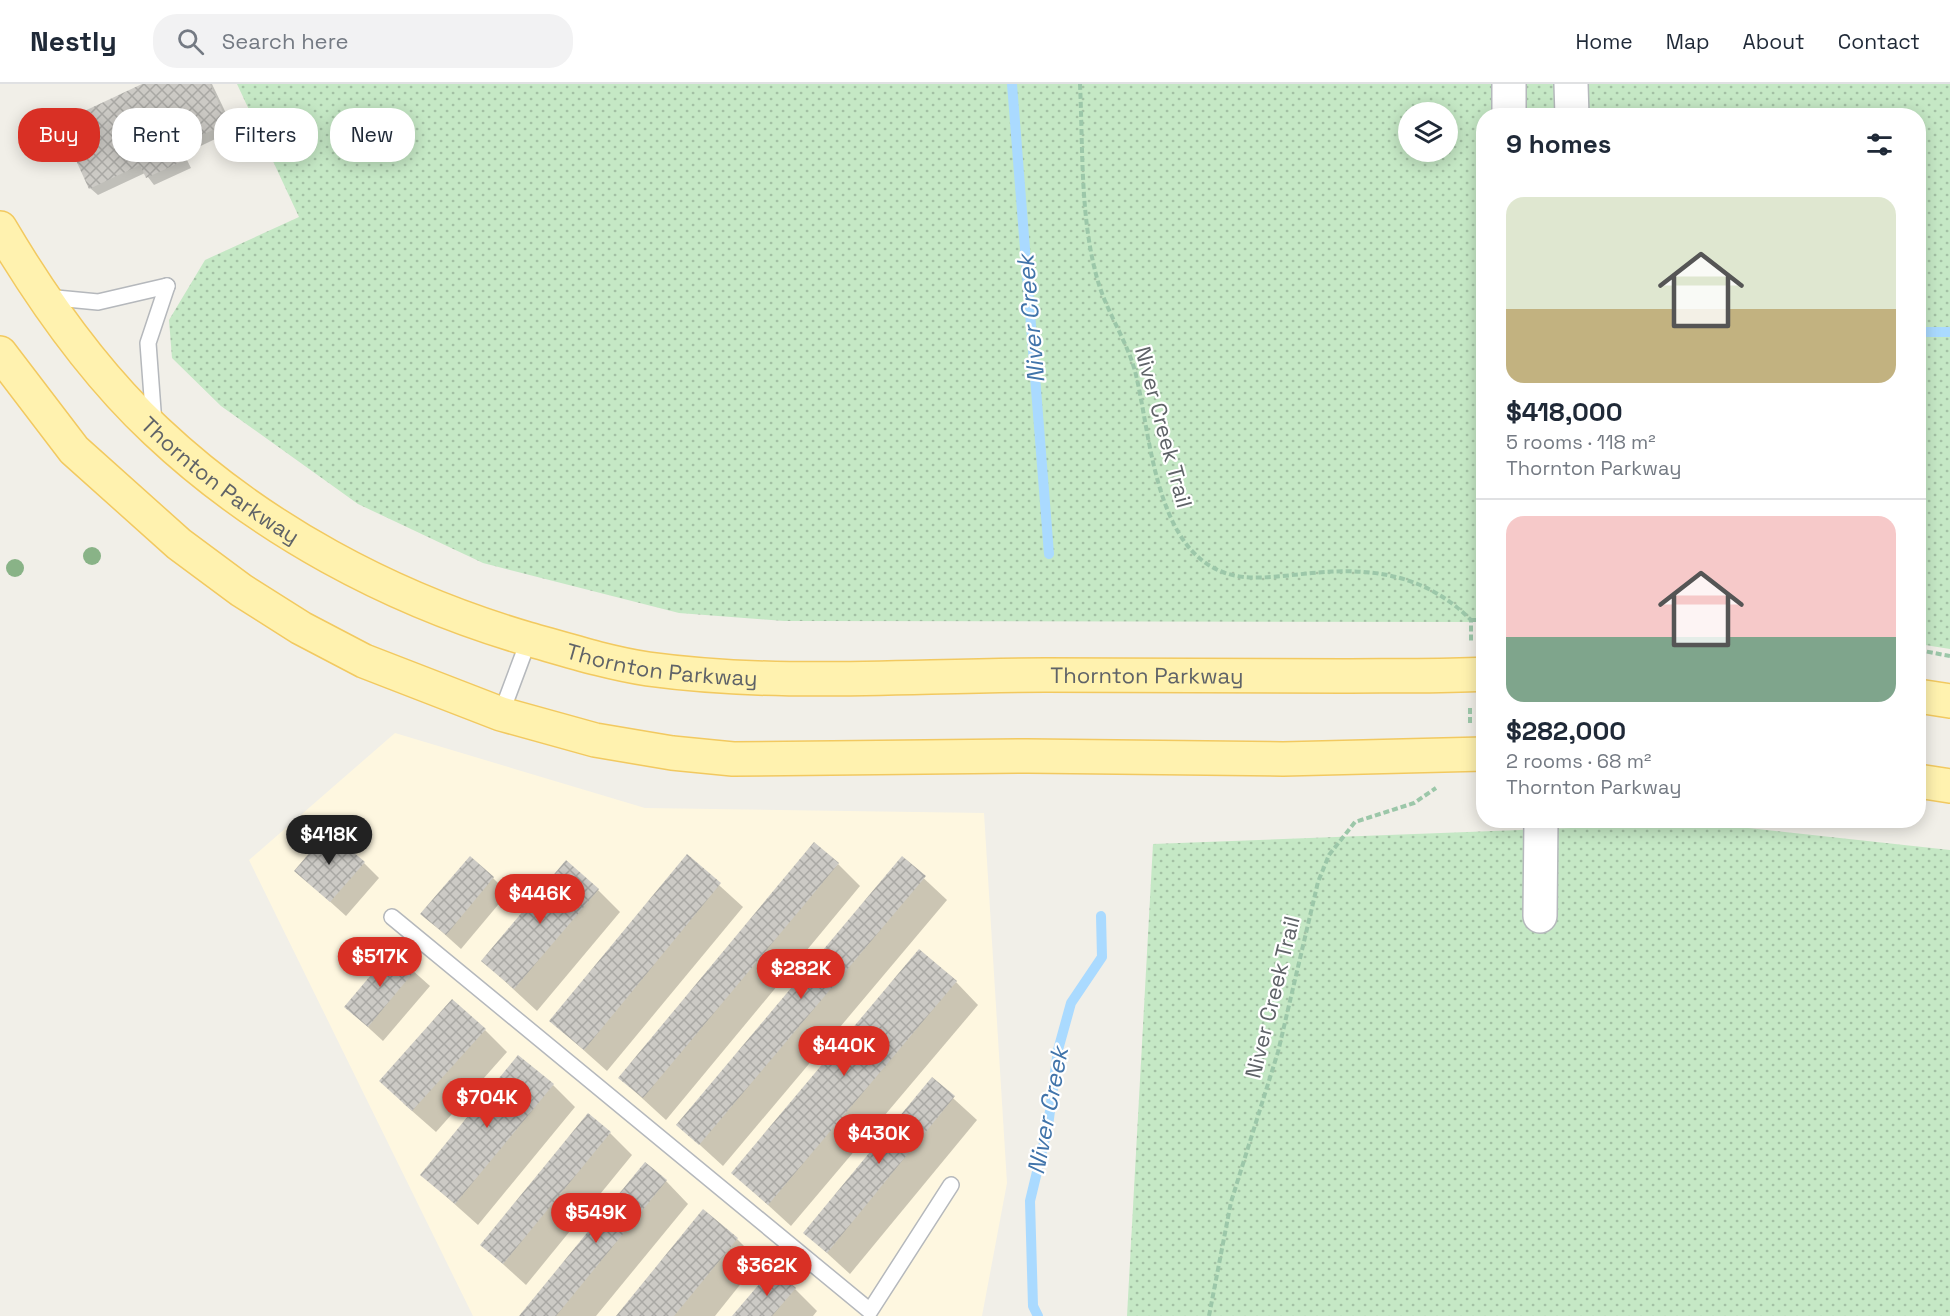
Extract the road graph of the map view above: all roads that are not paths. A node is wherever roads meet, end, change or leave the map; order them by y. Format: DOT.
graph roads {
  1 [pos="1509,84"];
  2 [pos="1571,84"];
  3 [pos="1509,108"];
  4 [pos="1572,108"];
  5 [pos="0,228"];
  6 [pos="46,297"];
  7 [pos="0,353"];
  8 [pos="154,430"];
  9 [pos="529,639"];
  10 [pos="1476,674"];
  11 [pos="1926,697"];
  12 [pos="1950,701"];
  13 [pos="501,714"];
  14 [pos="1476,754"];
  15 [pos="1926,782"];
  16 [pos="1950,786"];
  17 [pos="1541,828"];
  18 [pos="1540,916"];
  19 [pos="392,917"];
  20 [pos="951,1185"];
  1 -- 3 [label="street"];
  2 -- 4 [label="street"];
  5 -- 6 [label="main road, Thornton Parkway"];
  6 -- 8 [label="main road, Thornton Parkway"];
  6 -- 8 [label="lane"];
  7 -- 13 [label="main road"];
  8 -- 9 [label="main road, Thornton Parkway"];
  9 -- 10 [label="main road, Thornton Parkway"];
  9 -- 13 [label="lane"];
  11 -- 12 [label="main road"];
  13 -- 14 [label="main road"];
  15 -- 16 [label="main road"];
  17 -- 18 [label="street"];
  19 -- 20 [label="lane"];
}
